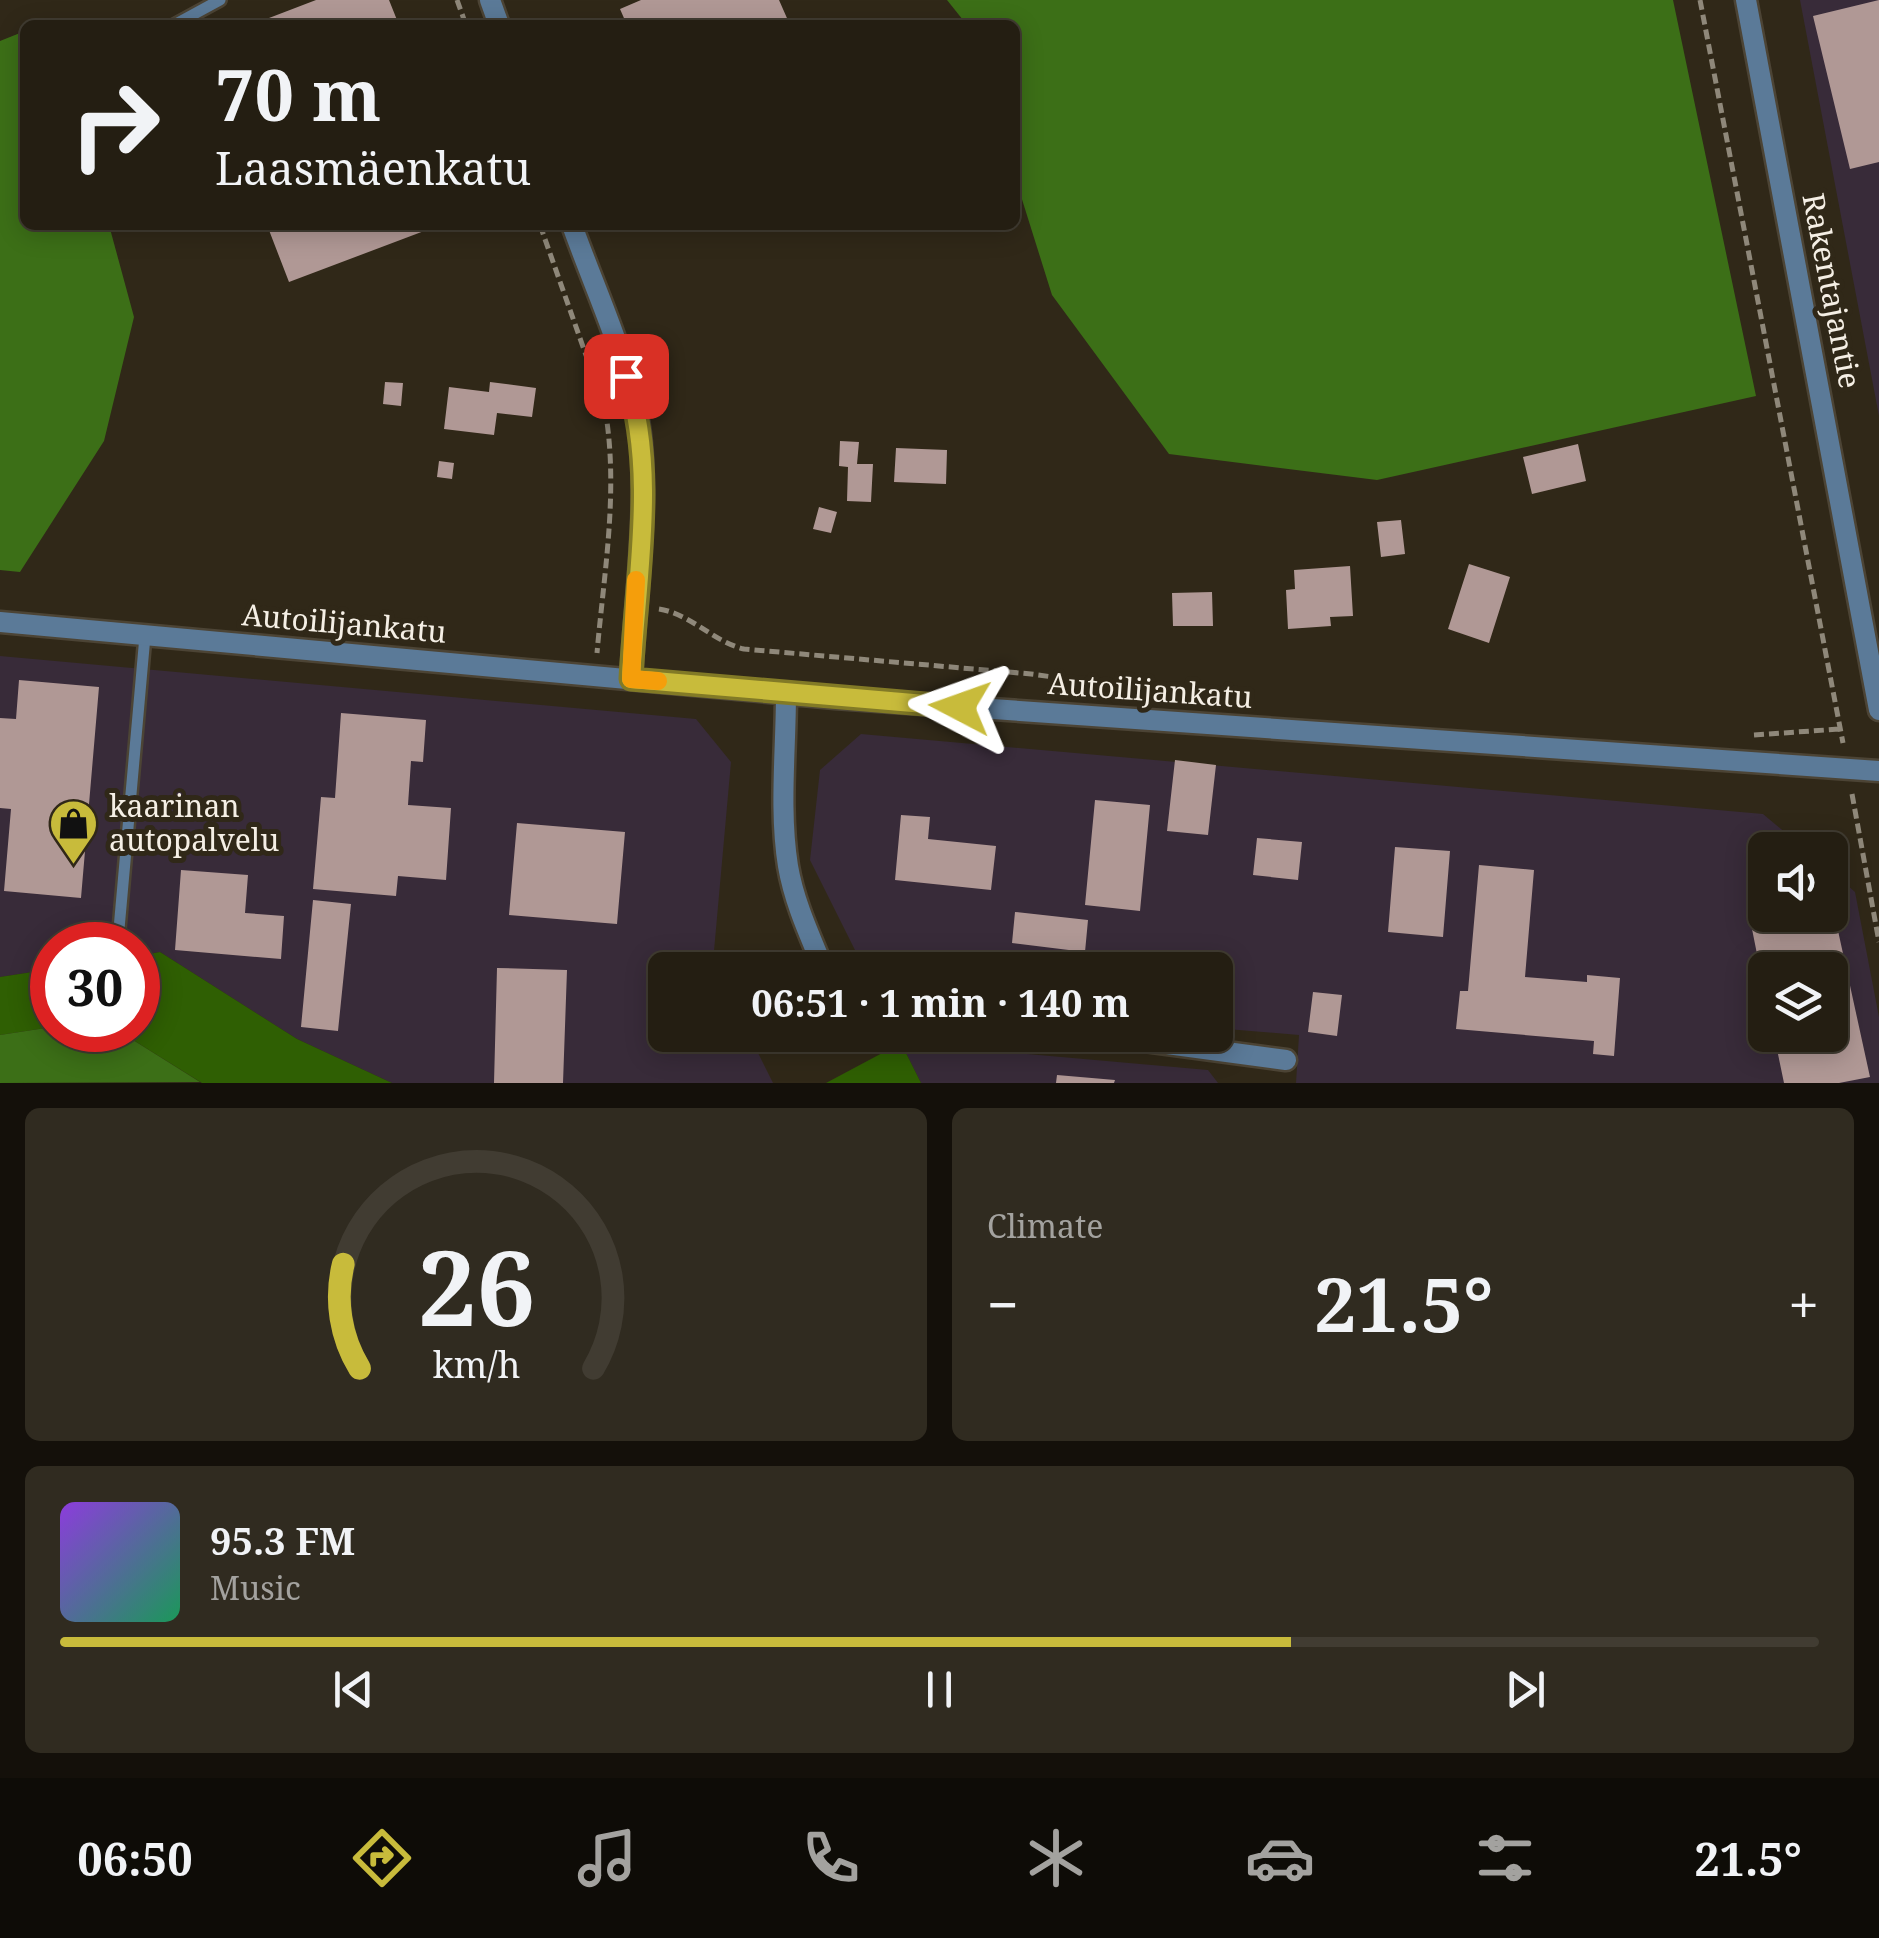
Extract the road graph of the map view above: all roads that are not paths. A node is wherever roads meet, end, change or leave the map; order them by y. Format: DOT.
graph roads {
  1 [pos="220,0"];
  2 [pos="1746,0"];
  3 [pos="183,20"];
  4 [pos="574,230"];
  5 [pos="0,622"];
  6 [pos="145,636"];
  7 [pos="631,679"];
  8 [pos="786,693"];
  9 [pos="1879,710"];
  10 [pos="1879,771"];
  11 [pos="120,922"];
  12 [pos="817,952"];
  13 [pos="1226,1052"];
  14 [pos="1286,1060"];
  1 -- 3 [label="lane"];
  2 -- 9 [label="street, Rakentajantie"];
  4 -- 7 [label="street"];
  5 -- 6 [label="street, Autoilijankatu"];
  6 -- 7 [label="street, Autoilijankatu"];
  6 -- 11 [label="lane"];
  7 -- 8 [label="street, Autoilijankatu"];
  8 -- 10 [label="street, Autoilijankatu"];
  8 -- 12 [label="street"];
  13 -- 14 [label="street"];
}
